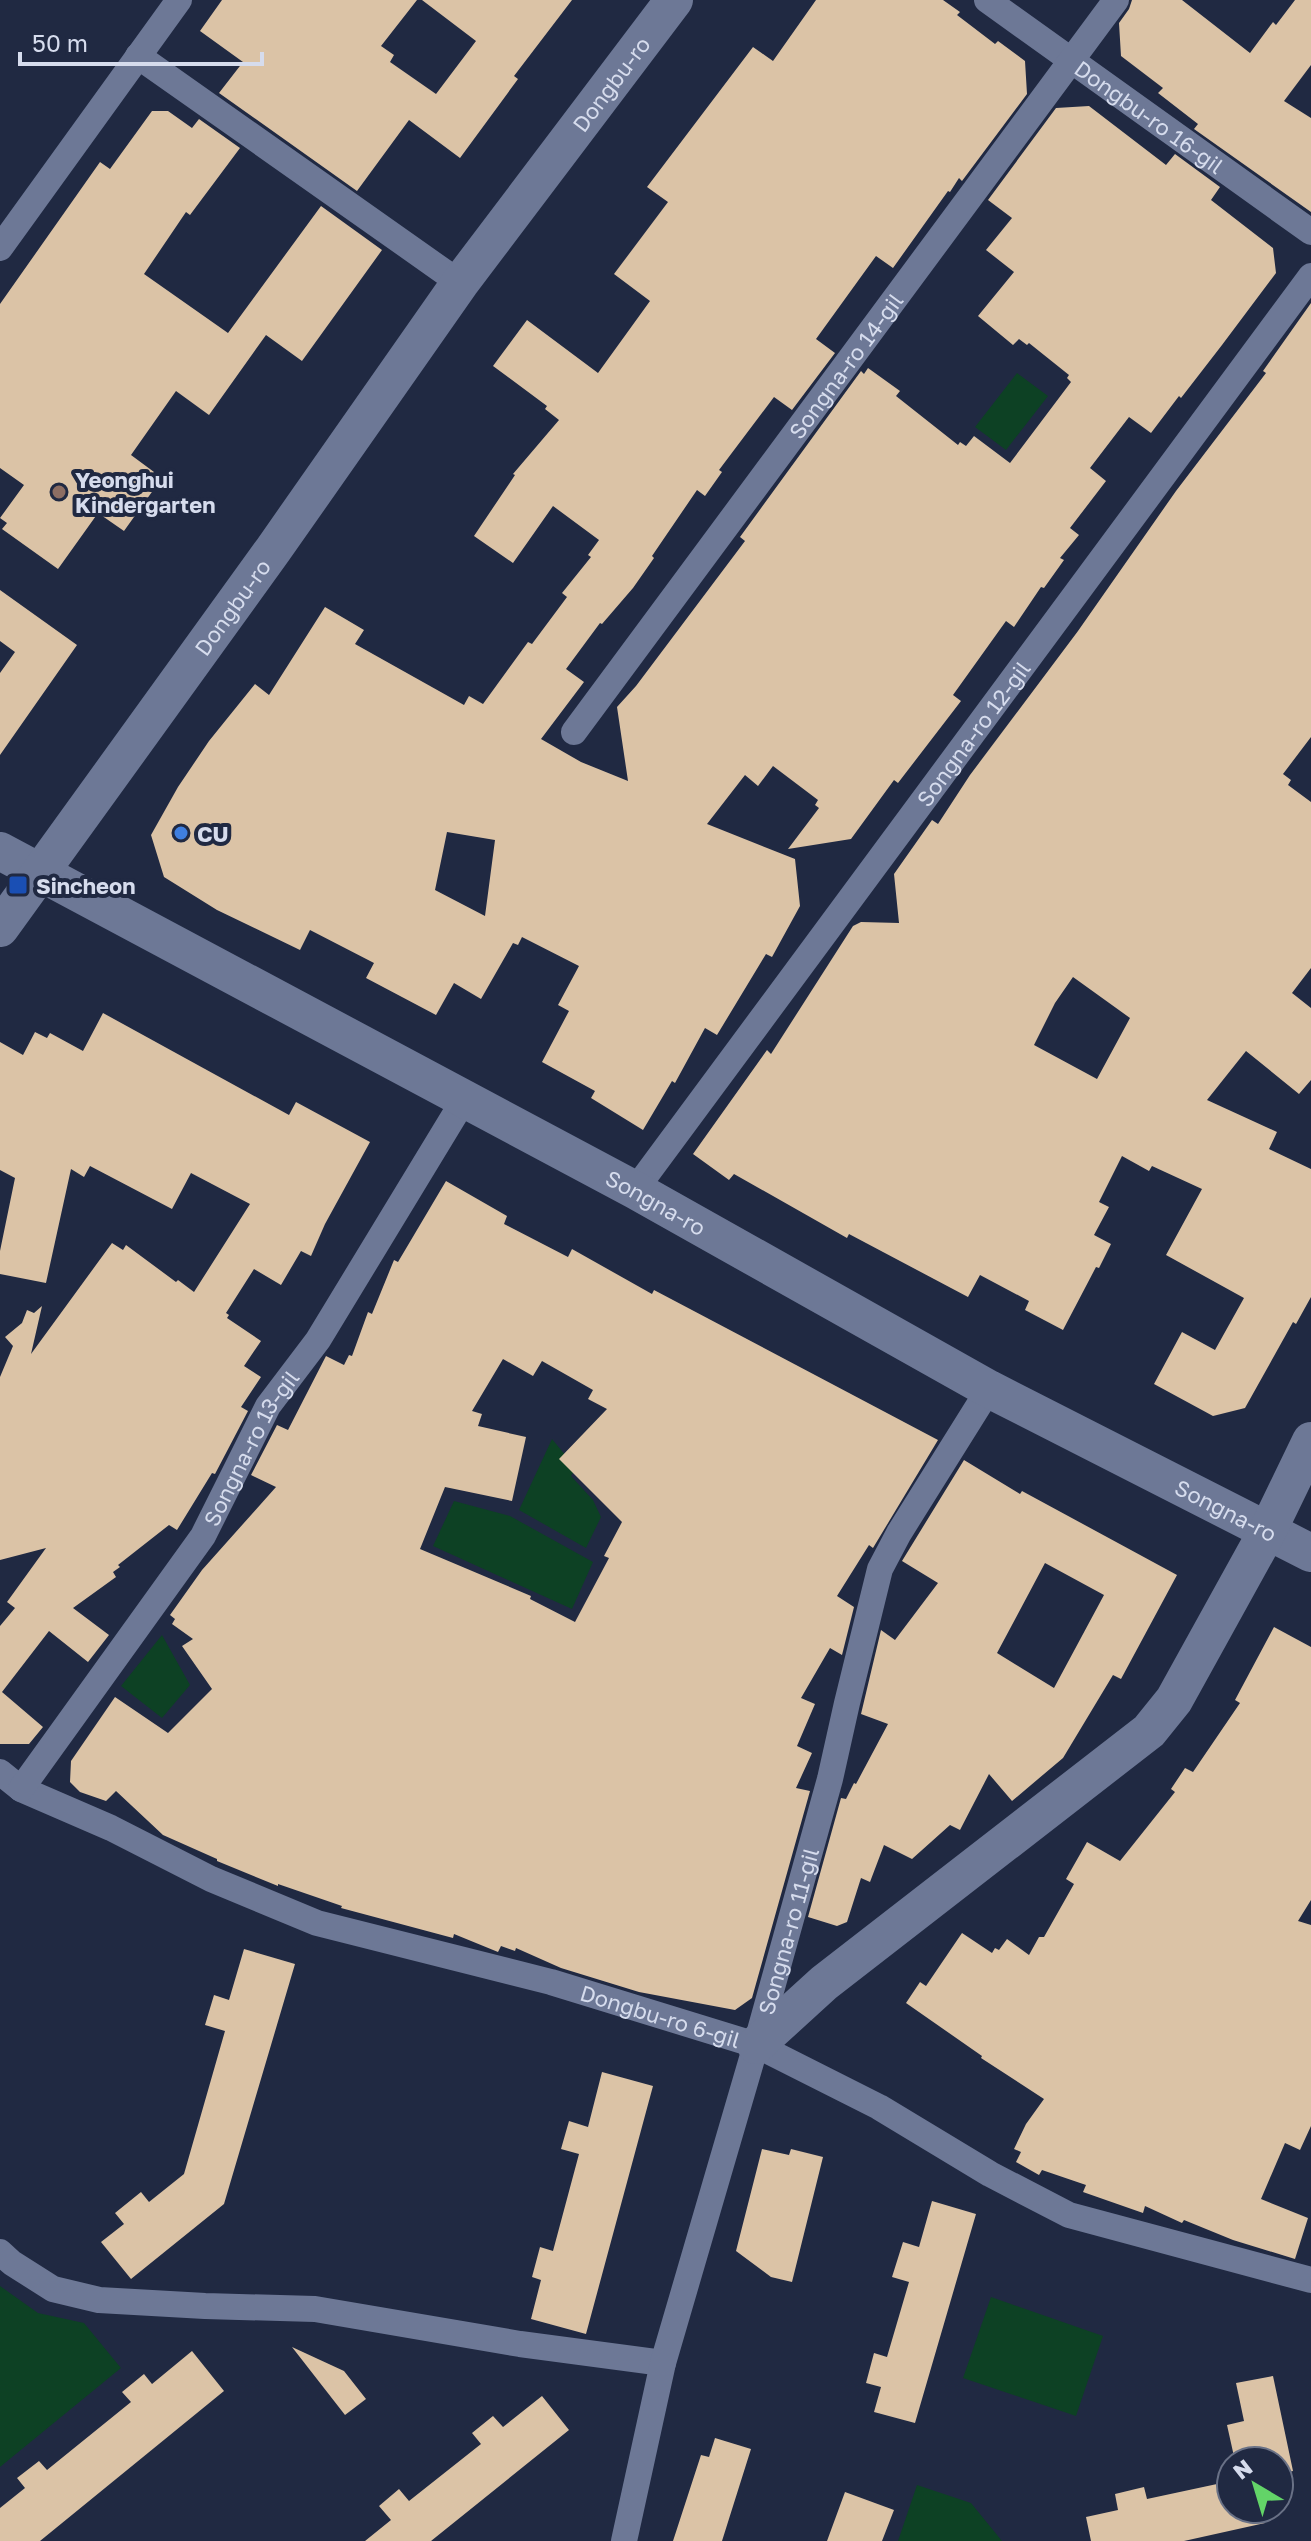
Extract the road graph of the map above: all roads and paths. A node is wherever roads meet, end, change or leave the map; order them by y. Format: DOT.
graph roads {
  1 [pos="179,0"];
  2 [pos="674,0"];
  3 [pos="987,0"];
  4 [pos="1116,0"];
  5 [pos="138,56"];
  6 [pos="1071,61"];
  7 [pos="1311,232"];
  8 [pos="0,248"];
  9 [pos="1311,276"];
  10 [pos="460,283"];
  11 [pos="574,732"];
  12 [pos="0,851"];
  13 [pos="40,872"];
  14 [pos="0,928"];
  15 [pos="465,1098"];
  16 [pos="635,1190"];
  17 [pos="989,1389"];
  18 [pos="1311,1441"];
  19 [pos="1268,1530"];
  20 [pos="1311,1553"];
  21 [pos="0,1772"];
  22 [pos="21,1789"];
  23 [pos="756,2045"];
  24 [pos="0,2252"];
  25 [pos="1311,2280"];
  26 [pos="663,2363"];
  27 [pos="624,2541"];
  1 -- 5 [label="street"];
  2 -- 10 [label="main road, Dongbu-ro"];
  3 -- 6 [label="street, Dongbu-ro 16-gil"];
  4 -- 6 [label="street, Songna-ro 14-gil"];
  5 -- 8 [label="street"];
  5 -- 10 [label="street"];
  6 -- 7 [label="street, Dongbu-ro 16-gil"];
  6 -- 11 [label="street, Songna-ro 14-gil"];
  9 -- 16 [label="street, Songna-ro 12-gil"];
  10 -- 13 [label="main road, Dongbu-ro"];
  12 -- 13 [label="main road, Songna-ro"];
  13 -- 14 [label="main road, Dongbu-ro"];
  13 -- 15 [label="main road, Songna-ro"];
  15 -- 16 [label="main road, Songna-ro"];
  15 -- 22 [label="street, Songna-ro 13-gil"];
  16 -- 17 [label="main road, Songna-ro"];
  17 -- 19 [label="main road, Songna-ro"];
  17 -- 23 [label="street, Songna-ro 11-gil"];
  18 -- 19 [label="main road"];
  19 -- 20 [label="main road, Songna-ro"];
  19 -- 23 [label="main road"];
  21 -- 22 [label="street, Dongbu-ro 6-gil"];
  22 -- 23 [label="street, Dongbu-ro 6-gil"];
  23 -- 25 [label="street, Dongbu-ro 6-gil"];
  23 -- 26 [label="street, Songna-ro 11-gil"];
  24 -- 26 [label="street"];
  26 -- 27 [label="street, Songna-ro 11-gil"];
}
